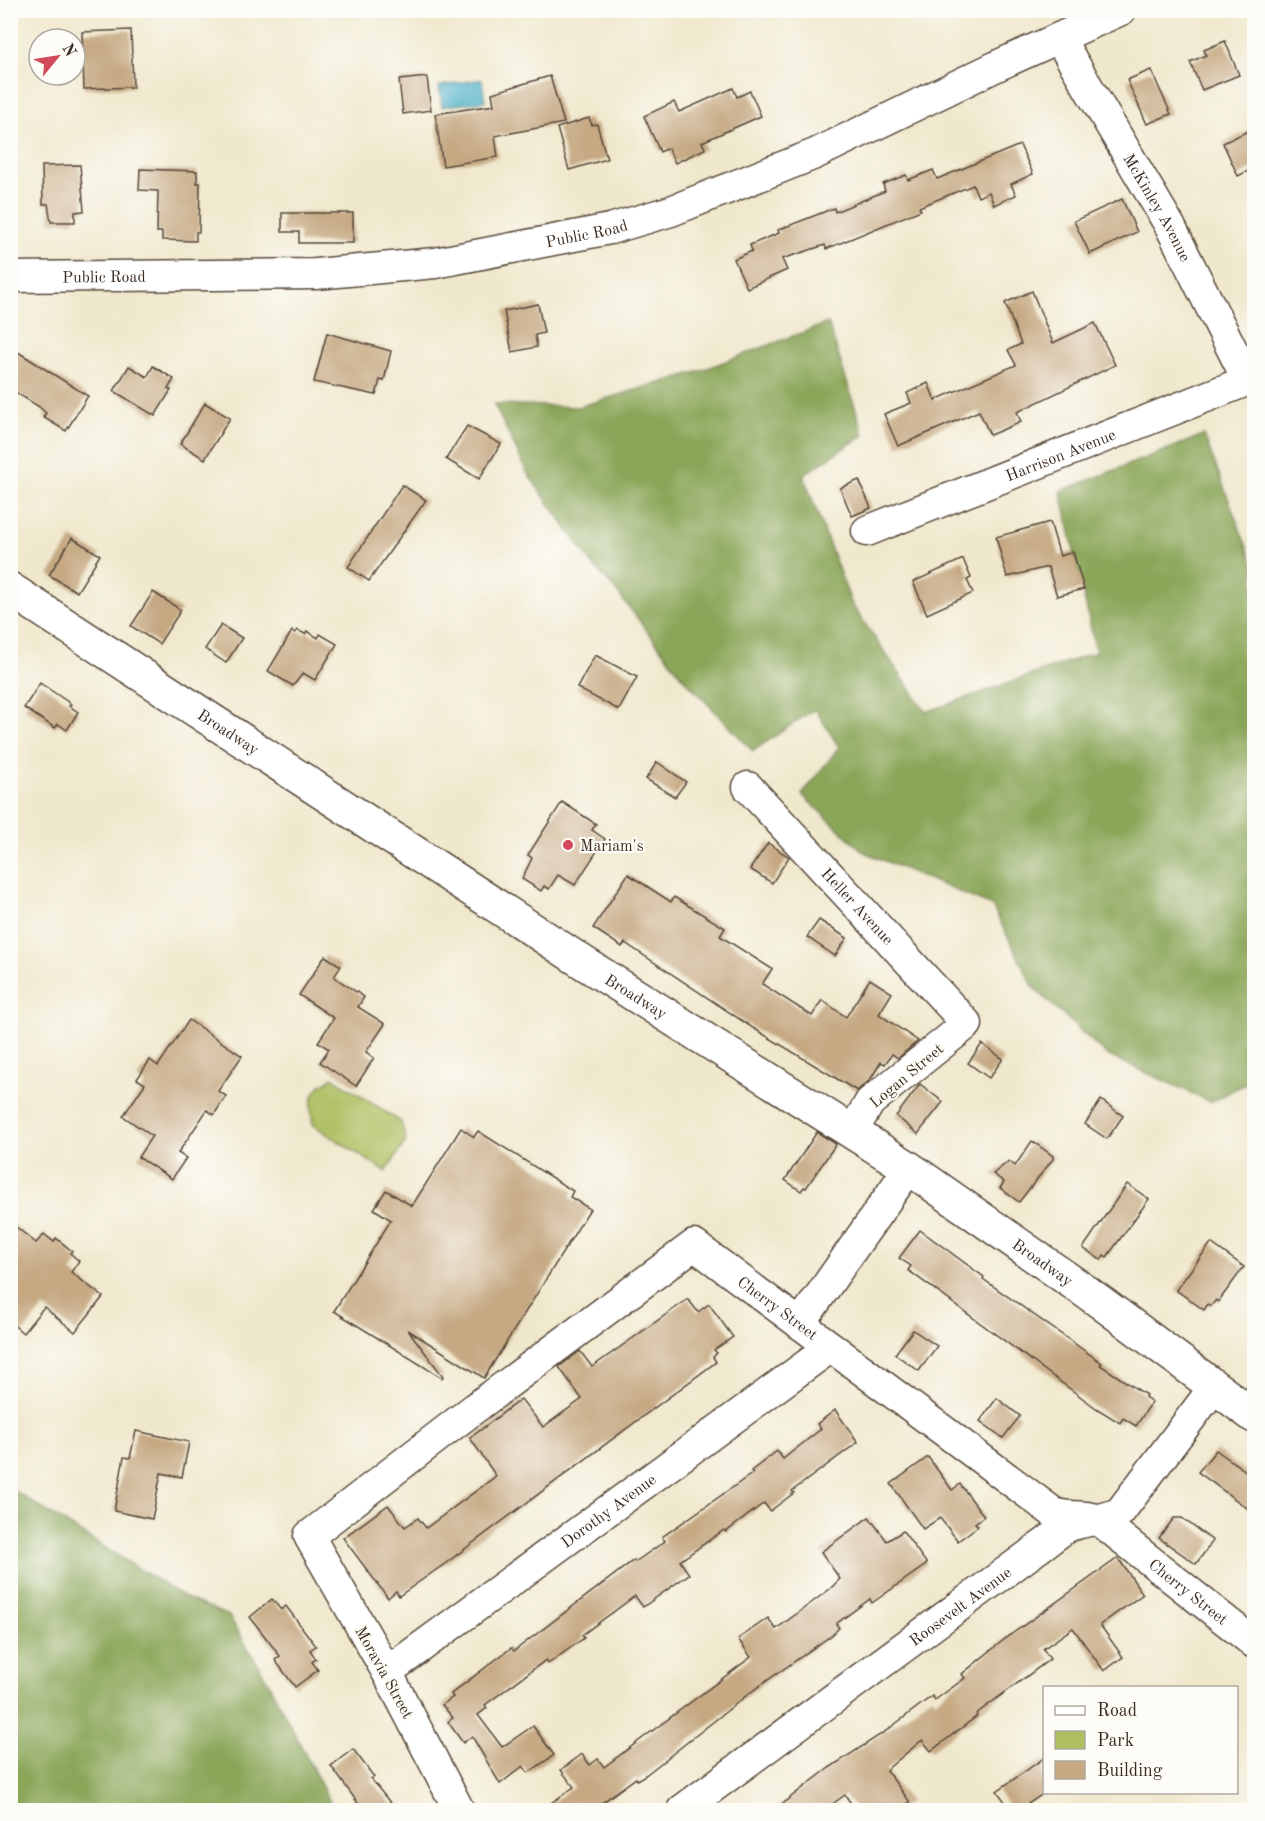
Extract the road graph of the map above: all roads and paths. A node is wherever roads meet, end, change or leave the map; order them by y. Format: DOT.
graph roads {
  1 [pos="1121,10"];
  2 [pos="1059,38"];
  3 [pos="10,277"];
  4 [pos="1251,380"];
  5 [pos="867,531"];
  6 [pos="10,589"];
  7 [pos="748,788"];
  8 [pos="967,1024"];
  9 [pos="852,1132"];
  10 [pos="909,1168"];
  11 [pos="800,1324"];
  12 [pos="831,1347"];
  13 [pos="1215,1386"];
  14 [pos="1254,1416"];
  15 [pos="1100,1521"];
  16 [pos="309,1536"];
  17 [pos="1254,1643"];
  18 [pos="387,1672"];
  19 [pos="459,1810"];
  20 [pos="682,1810"];
  1 -- 2 [label="street, Public Road"];
  2 -- 3 [label="street, Public Road"];
  2 -- 4 [label="street, McKinley Avenue"];
  4 -- 5 [label="street, Harrison Avenue"];
  6 -- 9 [label="main road, Broadway"];
  7 -- 8 [label="street, Heller Avenue"];
  8 -- 9 [label="street, Logan Street"];
  9 -- 10 [label="main road, Broadway"];
  10 -- 11 [label="street"];
  10 -- 13 [label="main road, Broadway"];
  11 -- 12 [label="street, Cherry Street"];
  11 -- 16 [label="street, Cherry Street"];
  12 -- 15 [label="street, Cherry Street"];
  12 -- 18 [label="street, Dorothy Avenue"];
  13 -- 14 [label="main road, Broadway"];
  13 -- 15 [label="street, Roosevelt Avenue"];
  15 -- 17 [label="street, Cherry Street"];
  15 -- 20 [label="street, Roosevelt Avenue"];
  16 -- 18 [label="street, Moravia Street"];
  18 -- 19 [label="street, Moravia Street"];
}
